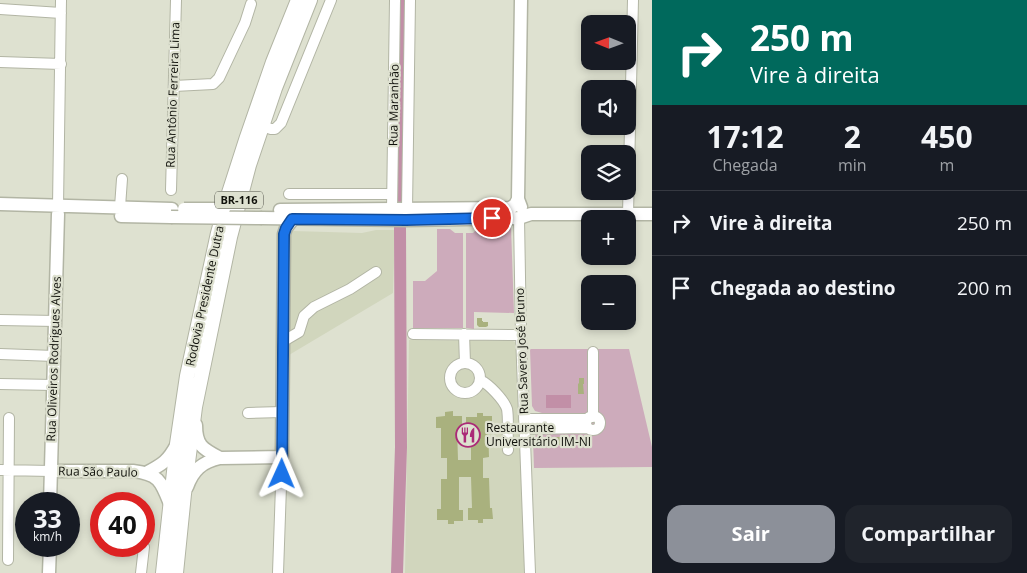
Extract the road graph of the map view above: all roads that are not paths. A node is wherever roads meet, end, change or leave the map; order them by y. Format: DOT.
graph roads {
  1 [pos="62,0"];
  2 [pos="176,0"];
  3 [pos="298,0"];
  4 [pos="310,0"];
  5 [pos="331,0"];
  6 [pos="395,0"];
  7 [pos="410,0"];
  8 [pos="521,0"];
  9 [pos="633,0"];
  10 [pos="251,4"];
  11 [pos="0,9"];
  12 [pos="61,13"];
  13 [pos="632,15"];
  14 [pos="0,62"];
  15 [pos="61,64"];
  16 [pos="630,70"];
  17 [pos="174,86"];
  18 [pos="262,126"];
  19 [pos="122,179"];
  20 [pos="171,190"];
  21 [pos="289,194"];
  22 [pos="392,194"];
  23 [pos="518,199"];
  24 [pos="0,204"];
  25 [pos="120,208"];
  26 [pos="392,209"];
  27 [pos="407,209"];
  28 [pos="58,210"];
  29 [pos="628,210"];
  30 [pos="0,213"];
  31 [pos="171,213"];
  32 [pos="636,214"];
  33 [pos="652,214"];
  34 [pos="265,215"];
  35 [pos="581,215"];
  36 [pos="525,216"];
  37 [pos="292,219"];
  38 [pos="284,234"];
  39 [pos="376,272"];
  40 [pos="0,320"];
  41 [pos="56,321"];
  42 [pos="413,334"];
  43 [pos="464,334"];
  44 [pos="521,335"];
  45 [pos="282,342"];
  46 [pos="593,352"];
  47 [pos="0,354"];
  48 [pos="54,356"];
  49 [pos="465,363"];
  50 [pos="480,380"];
  51 [pos="0,384"];
  52 [pos="54,385"];
  53 [pos="195,407"];
  54 [pos="282,412"];
  55 [pos="248,413"];
  56 [pos="10,418"];
  57 [pos="524,424"];
  58 [pos="176,444"];
  59 [pos="508,450"];
  60 [pos="282,457"];
  61 [pos="220,458"];
  62 [pos="4,470"];
  63 [pos="51,471"];
  64 [pos="146,473"];
  65 [pos="50,492"];
  66 [pos="184,494"];
  67 [pos="170,504"];
  68 [pos="50,557"];
  69 [pos="143,557"];
  70 [pos="8,560"];
  71 [pos="50,573"];
  72 [pos="141,573"];
  73 [pos="163,573"];
  74 [pos="176,573"];
  75 [pos="278,573"];
  76 [pos="530,573"];
  1 -- 12 [label="street, Rua Oliveiros Rodrigues Alves"];
  2 -- 17 [label="street, Rua Antônio Ferreira Lima"];
  3 -- 58 [label="highway, Rodovia Presidente Dutra / BR-116"];
  4 -- 18 [label="highway, Rodovia Presidente Dutra / BR-116"];
  5 -- 18 [label="street"];
  6 -- 22 [label="street, Rua Maranhão"];
  7 -- 27 [label="street, Rua Maranhão"];
  8 -- 23 [label="main road"];
  9 -- 13 [label="street"];
  10 -- 17 [label="street"];
  11 -- 12 [label="street"];
  12 -- 15 [label="street, Rua Oliveiros Rodrigues Alves"];
  14 -- 15 [label="street"];
  15 -- 28 [label="street, Rua Oliveiros Rodrigues Alves"];
  16 -- 29 [label="street"];
  17 -- 20 [label="street, Rua Antônio Ferreira Lima"];
  18 -- 53 [label="highway, Rodovia Presidente Dutra / BR-116"];
  19 -- 25 [label="street"];
  21 -- 22 [label="street"];
  22 -- 26 [label="street, Rua Maranhão"];
  23 -- 27 [label="main road"];
  23 -- 36 [label="main road"];
  24 -- 28 [label="main road"];
  25 -- 28 [label="main road"];
  25 -- 31 [label="main road"];
  26 -- 27 [label="main road"];
  26 -- 34 [label="main road"];
  28 -- 30 [label="main road"];
  28 -- 31 [label="main road"];
  28 -- 41 [label="main road, Rua Oliveiros Rodrigues Alves"];
  31 -- 34 [label="main road, bridge"];
  32 -- 33 [label="main road"];
  34 -- 37 [label="main road"];
  34 -- 38 [label="main road"];
  35 -- 36 [label="main road"];
  36 -- 37 [label="main road"];
  36 -- 44 [label="street, Rua Savero José Bruno"];
  37 -- 38 [label="main road"];
  38 -- 45 [label="main road"];
  39 -- 45 [label="street"];
  40 -- 41 [label="street"];
  41 -- 48 [label="main road, Rua Oliveiros Rodrigues Alves"];
  42 -- 43 [label="street"];
  43 -- 44 [label="street"];
  43 -- 49 [label="street"];
  44 -- 57 [label="street, Rua Savero José Bruno"];
  45 -- 54 [label="main road"];
  46 -- 57 [label="street"];
  47 -- 48 [label="street"];
  48 -- 52 [label="main road, Rua Oliveiros Rodrigues Alves"];
  49 -- 50 [label="street"];
  49 -- 50 [label="street"];
  50 -- 59 [label="street"];
  51 -- 52 [label="street"];
  52 -- 63 [label="main road, Rua Oliveiros Rodrigues Alves"];
  53 -- 61 [label="main road"];
  53 -- 66 [label="highway, Rodovia Presidente Dutra / BR-116"];
  54 -- 55 [label="street"];
  54 -- 60 [label="main road"];
  56 -- 62 [label="street"];
  57 -- 76 [label="street, Rua Savero José Bruno"];
  58 -- 64 [label="main road, Rua São Paulo"];
  58 -- 67 [label="highway, Rodovia Presidente Dutra / BR-116"];
  60 -- 61 [label="main road"];
  60 -- 75 [label="street"];
  61 -- 66 [label="main road"];
  62 -- 63 [label="street"];
  62 -- 70 [label="street"];
  63 -- 64 [label="main road, Rua São Paulo"];
  63 -- 65 [label="main road, Rua Oliveiros Rodrigues Alves"];
  64 -- 67 [label="main road, Rua São Paulo"];
  66 -- 74 [label="highway, Rodovia Presidente Dutra / BR-116"];
  67 -- 73 [label="highway, Rodovia Presidente Dutra / BR-116"];
  68 -- 71 [label="main road"];
  69 -- 72 [label="street"];
}
